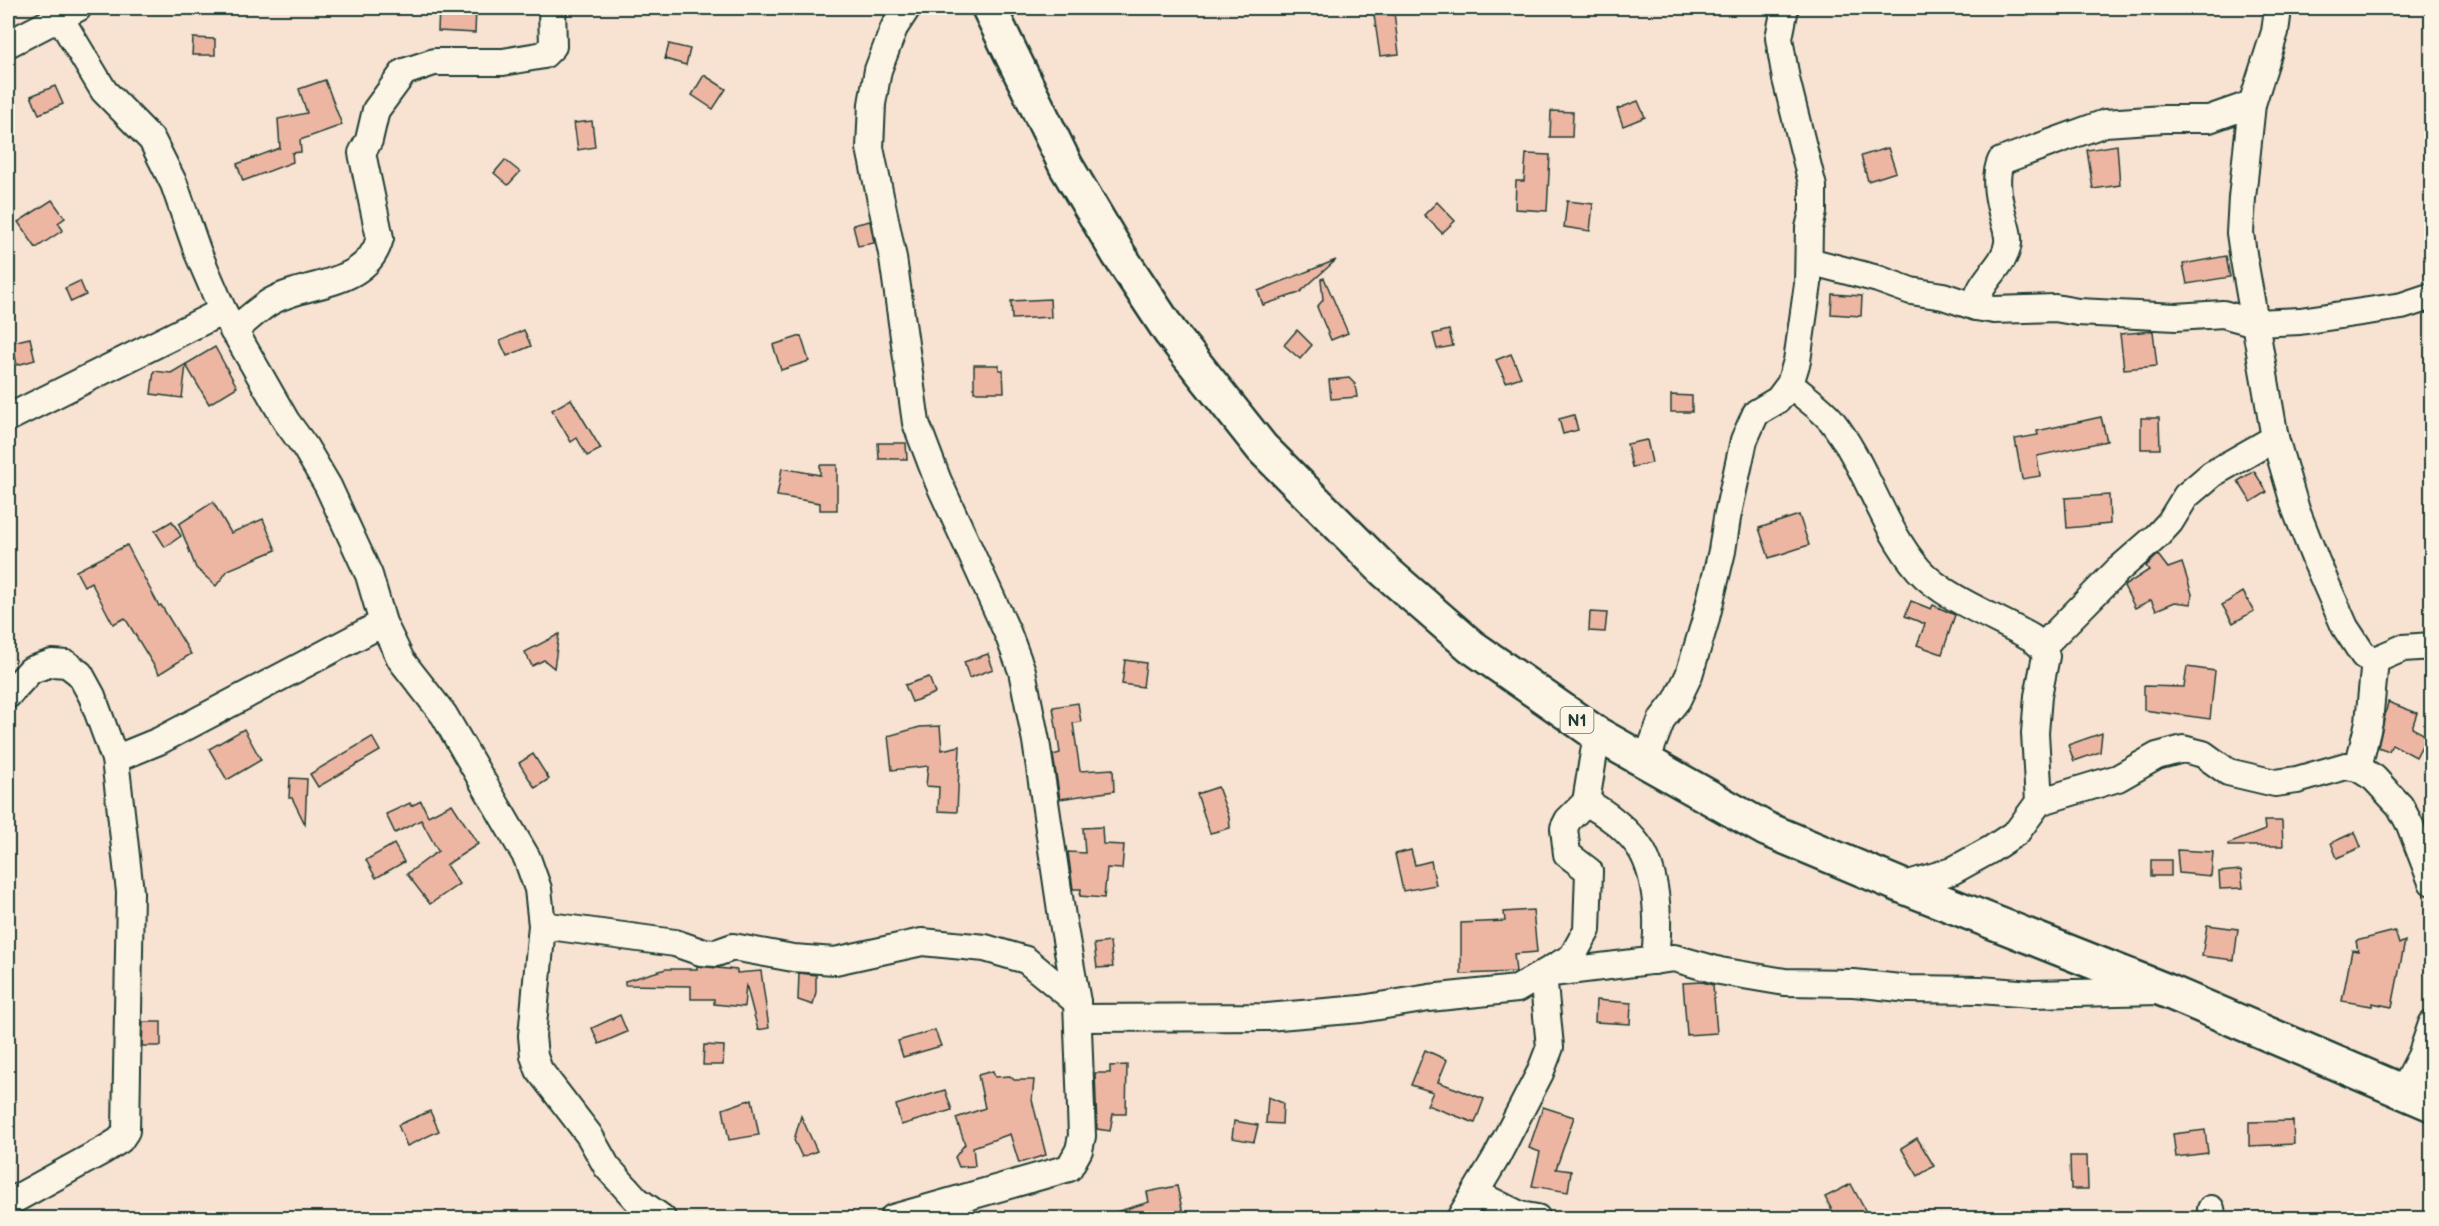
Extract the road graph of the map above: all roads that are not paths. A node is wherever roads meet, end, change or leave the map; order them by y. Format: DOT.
graph roads {
  1 [pos="552,8"];
  2 [pos="907,8"];
  3 [pos="989,8"];
  4 [pos="1785,8"];
  5 [pos="2276,8"];
  6 [pos="64,10"];
  7 [pos="8,45"];
  8 [pos="2252,104"];
  9 [pos="1809,261"];
  10 [pos="2432,296"];
  11 [pos="1976,307"];
  12 [pos="228,321"];
  13 [pos="2255,323"];
  14 [pos="1790,384"];
  15 [pos="8,418"];
  16 [pos="2276,438"];
  17 [pos="383,623"];
  18 [pos="2432,646"];
  19 [pos="2042,647"];
  20 [pos="2375,660"];
  21 [pos="8,695"];
  22 [pos="1597,734"];
  23 [pos="115,759"];
  24 [pos="1646,761"];
  25 [pos="2358,768"];
  26 [pos="1586,802"];
  27 [pos="2039,802"];
  28 [pos="2426,849"];
  29 [pos="2432,882"];
  30 [pos="1902,886"];
  31 [pos="542,925"];
  32 [pos="1654,961"];
  33 [pos="1543,974"];
  34 [pos="2167,991"];
  35 [pos="1078,1010"];
  36 [pos="2432,1024"];
  37 [pos="2417,1099"];
  38 [pos="1475,1193"];
  39 [pos="8,1203"];
  40 [pos="662,1218"];
  41 [pos="893,1218"];
  42 [pos="1460,1218"];
  43 [pos="1538,1218"];
  1 -- 12 [label="street"];
  2 -- 35 [label="street"];
  3 -- 22 [label="highway, N1"];
  4 -- 9 [label="street"];
  5 -- 8 [label="street"];
  6 -- 7 [label="street"];
  6 -- 12 [label="street"];
  8 -- 11 [label="street"];
  8 -- 13 [label="street"];
  9 -- 11 [label="street"];
  9 -- 14 [label="street"];
  10 -- 13 [label="street"];
  11 -- 13 [label="street"];
  12 -- 15 [label="street"];
  12 -- 17 [label="street"];
  13 -- 16 [label="street"];
  14 -- 19 [label="street"];
  14 -- 24 [label="street"];
  16 -- 19 [label="street"];
  16 -- 20 [label="street"];
  17 -- 23 [label="street"];
  17 -- 31 [label="street"];
  18 -- 20 [label="street"];
  19 -- 27 [label="street"];
  20 -- 25 [label="street"];
  21 -- 23 [label="street"];
  22 -- 24 [label="highway, N1"];
  22 -- 26 [label="street"];
  23 -- 39 [label="street"];
  24 -- 30 [label="highway, N1"];
  25 -- 27 [label="street"];
  25 -- 28 [label="street"];
  26 -- 32 [label="street"];
  26 -- 33 [label="street"];
  27 -- 30 [label="street"];
  28 -- 29 [label="street"];
  30 -- 34 [label="highway, N1"];
  31 -- 35 [label="street"];
  31 -- 40 [label="street"];
  32 -- 33 [label="street"];
  32 -- 34 [label="street"];
  33 -- 35 [label="street"];
  33 -- 38 [label="street"];
  34 -- 37 [label="highway, N1"];
  35 -- 41 [label="street"];
  36 -- 37 [label="street"];
  38 -- 42 [label="street"];
  38 -- 43 [label="street"];
}
